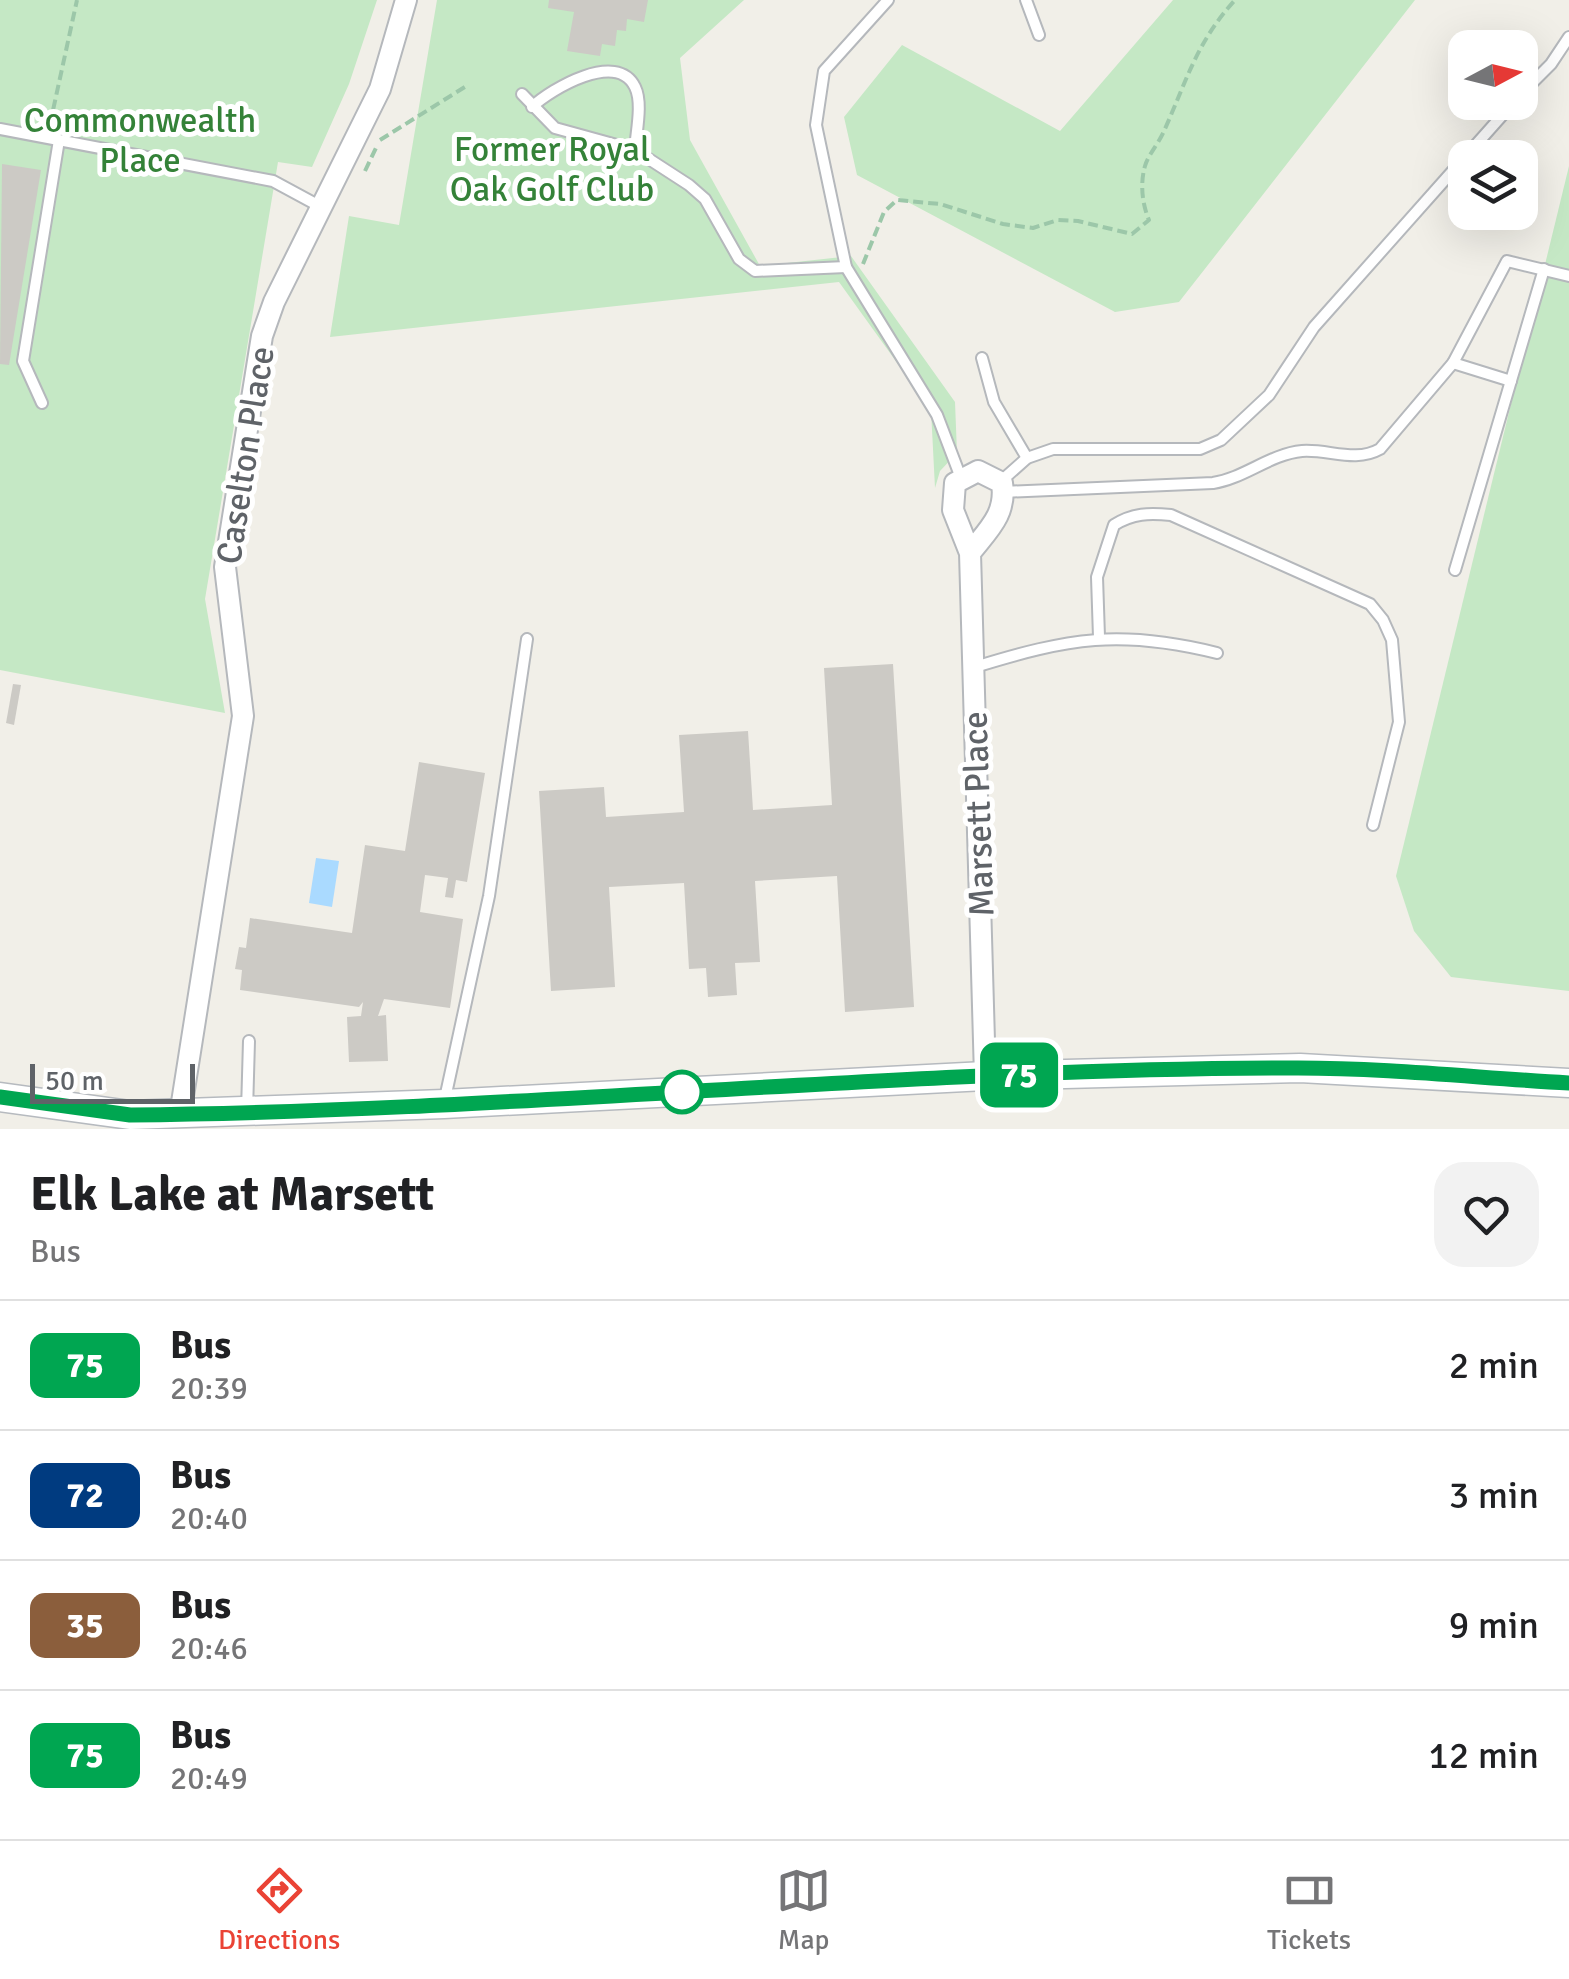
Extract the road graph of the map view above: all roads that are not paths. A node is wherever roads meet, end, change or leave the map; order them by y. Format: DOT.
graph roads {
  1 [pos="406,0"];
  2 [pos="888,0"];
  3 [pos="1026,0"];
  4 [pos="1040,35"];
  5 [pos="1569,37"];
  6 [pos="1538,77"];
  7 [pos="522,94"];
  8 [pos="532,107"];
  9 [pos="1497,120"];
  10 [pos="0,129"];
  11 [pos="53,139"];
  12 [pos="635,150"];
  13 [pos="324,209"];
  14 [pos="846,267"];
  15 [pos="1544,269"];
  16 [pos="1569,276"];
  17 [pos="982,358"];
  18 [pos="1452,364"];
  19 [pos="1511,381"];
  20 [pos="42,403"];
  21 [pos="1027,458"];
  22 [pos="960,478"];
  23 [pos="1002,487"];
  24 [pos="970,553"];
  25 [pos="1455,570"];
  26 [pos="1099,637"];
  27 [pos="527,639"];
  28 [pos="1217,653"];
  29 [pos="974,667"];
  30 [pos="1372,825"];
  31 [pos="249,1041"];
  32 [pos="985,1076"];
  33 [pos="1569,1083"];
  34 [pos="0,1097"];
  35 [pos="444,1104"];
  36 [pos="247,1112"];
  37 [pos="180,1115"];
  1 -- 13 [label="street, Caselton Place"];
  2 -- 14 [label="lane"];
  3 -- 4 [label="lane"];
  5 -- 6 [label="lane"];
  7 -- 8 [label="lane"];
  8 -- 12 [label="lane"];
  8 -- 12 [label="lane"];
  9 -- 21 [label="lane"];
  10 -- 11 [label="lane"];
  11 -- 13 [label="lane"];
  11 -- 20 [label="lane"];
  12 -- 14 [label="lane"];
  13 -- 37 [label="street, Caselton Place"];
  14 -- 22 [label="lane"];
  15 -- 16 [label="lane"];
  15 -- 18 [label="lane"];
  15 -- 19 [label="lane"];
  17 -- 21 [label="lane"];
  18 -- 19 [label="lane"];
  18 -- 23 [label="lane"];
  19 -- 25 [label="lane"];
  21 -- 23 [label="lane"];
  22 -- 23 [label="street"];
  22 -- 24 [label="street, Marsett Place"];
  23 -- 24 [label="street"];
  24 -- 29 [label="street, Marsett Place"];
  26 -- 28 [label="lane"];
  26 -- 29 [label="lane"];
  26 -- 30 [label="lane"];
  27 -- 35 [label="lane"];
  29 -- 32 [label="street, Marsett Place"];
  31 -- 36 [label="lane"];
  32 -- 33 [label="street"];
  32 -- 35 [label="street"];
  34 -- 37 [label="street"];
  35 -- 36 [label="street"];
  36 -- 37 [label="street"];
}
